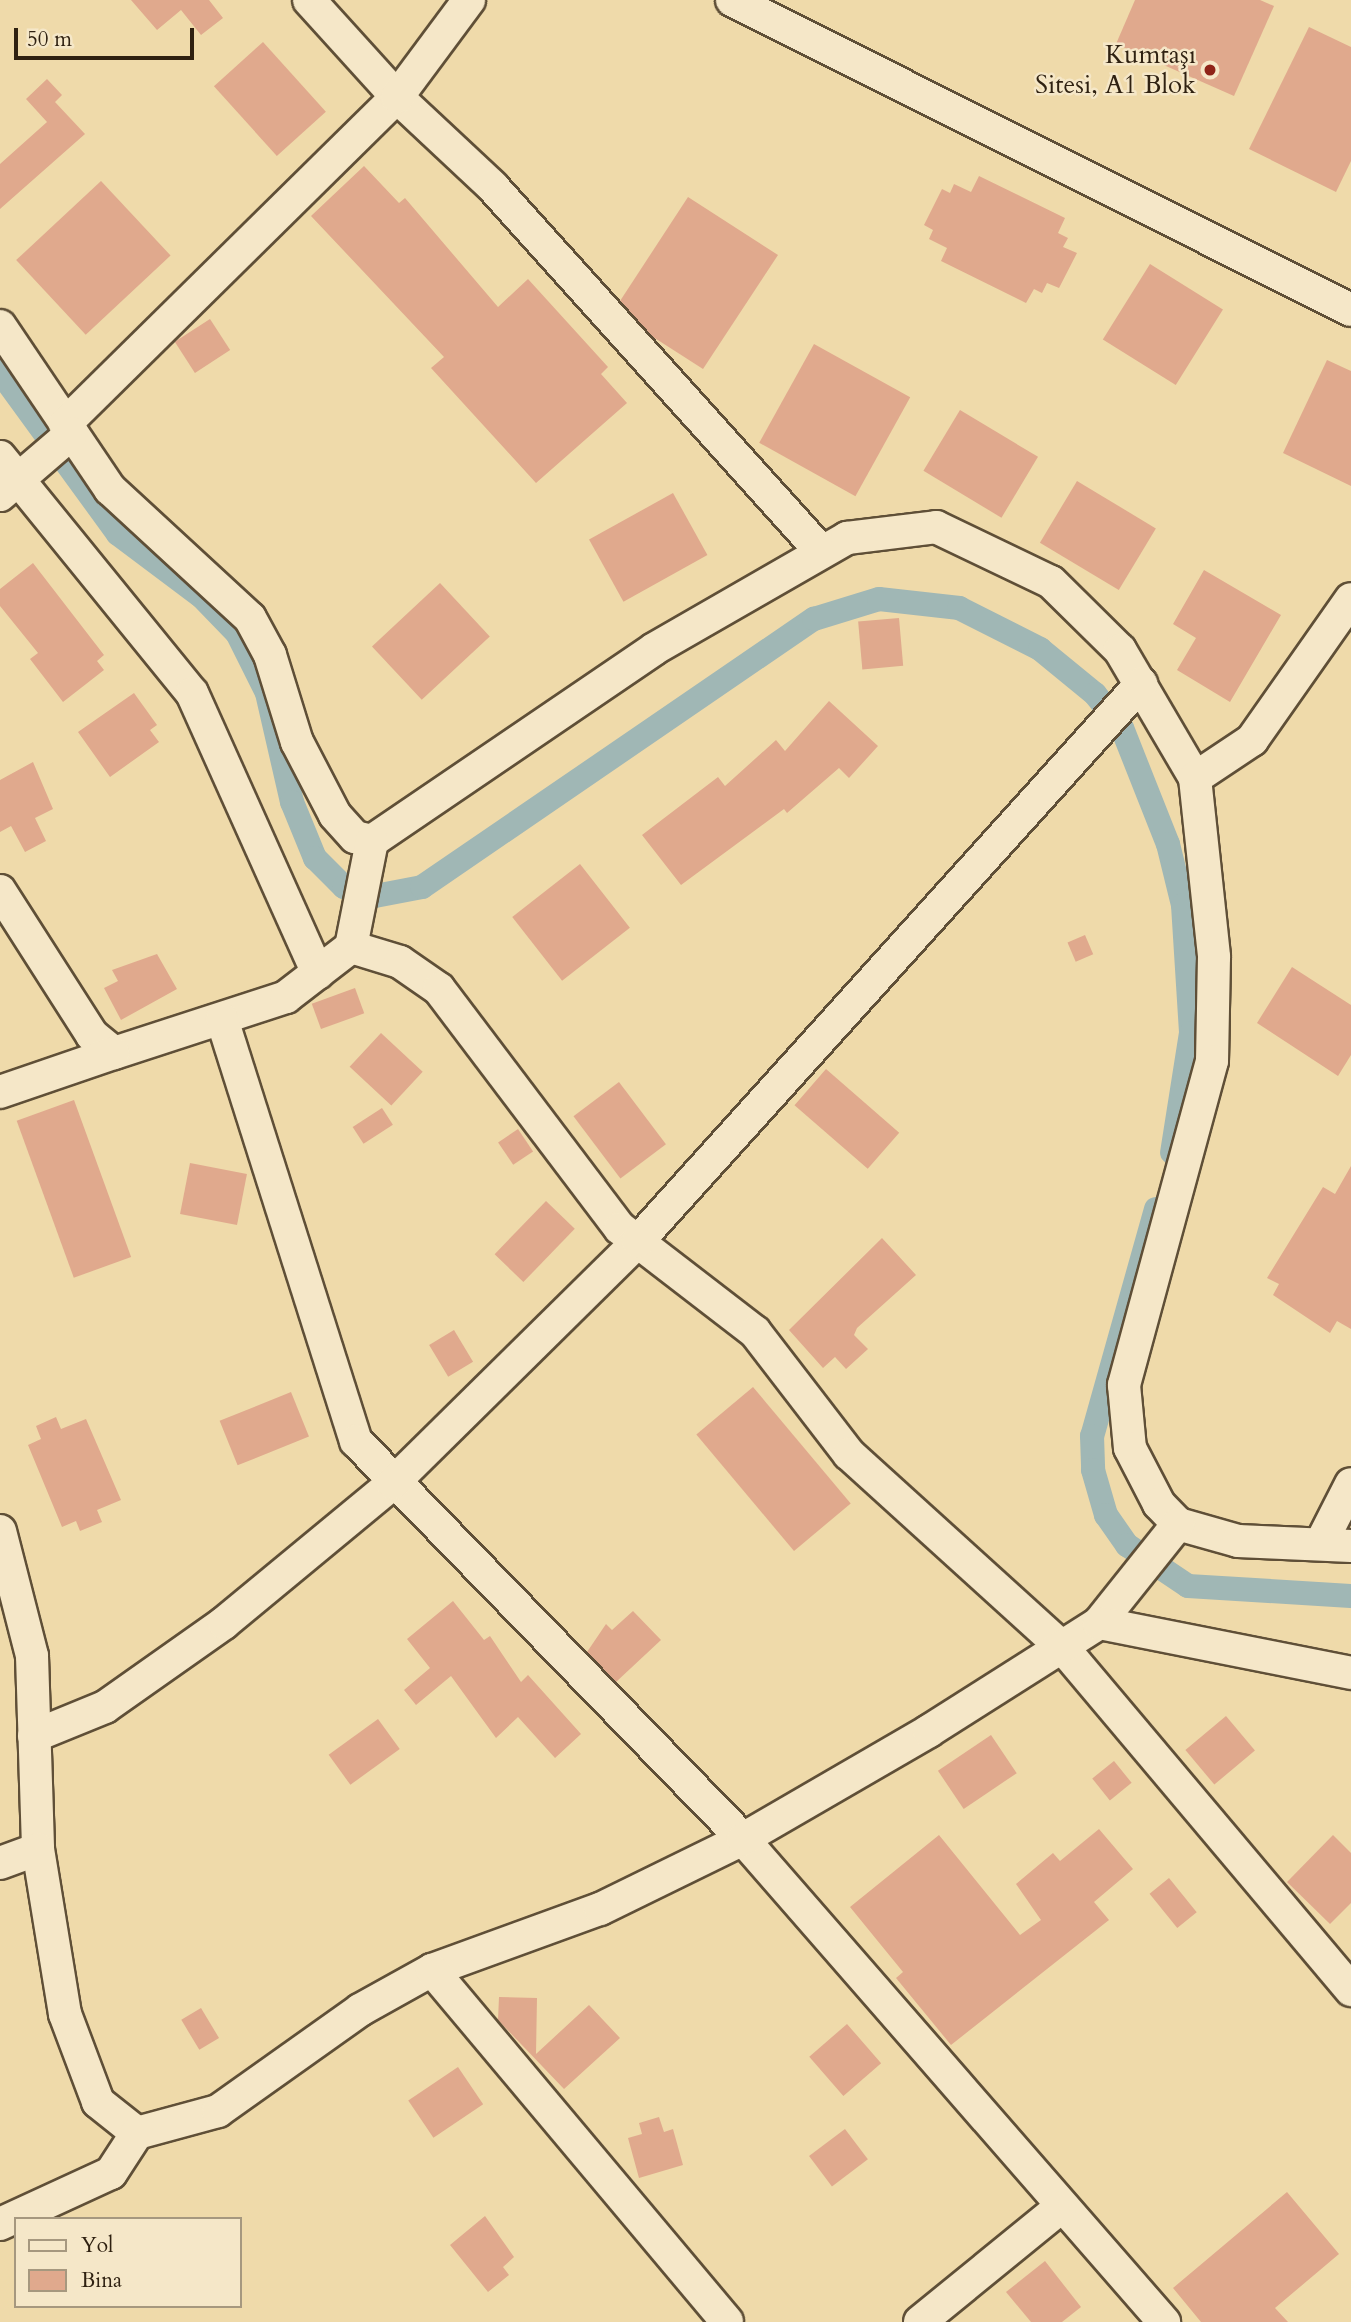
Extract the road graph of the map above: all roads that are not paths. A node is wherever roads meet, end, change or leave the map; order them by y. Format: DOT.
graph roads {
  1 [pos="309,0"];
  2 [pos="469,0"];
  3 [pos="732,0"];
  4 [pos="397,96"];
  5 [pos="1351,310"];
  6 [pos="0,326"];
  7 [pos="61,438"];
  8 [pos="6,477"];
  9 [pos="821,552"];
  10 [pos="1351,599"];
  11 [pos="1141,684"];
  12 [pos="1195,778"];
  13 [pos="372,841"];
  14 [pos="0,891"];
  15 [pos="351,947"];
  16 [pos="318,973"];
  17 [pos="222,1019"];
  18 [pos="114,1053"];
  19 [pos="0,1091"];
  20 [pos="638,1241"];
  21 [pos="393,1483"];
  22 [pos="1351,1484"];
  23 [pos="0,1531"];
  24 [pos="1170,1532"];
  25 [pos="1336,1545"];
  26 [pos="1099,1623"];
  27 [pos="1064,1650"];
  28 [pos="1351,1673"];
  29 [pos="34,1736"];
  30 [pos="743,1839"];
  31 [pos="38,1849"];
  32 [pos="0,1863"];
  33 [pos="432,1970"];
  34 [pos="1351,1990"];
  35 [pos="137,2133"];
  36 [pos="1060,2208"];
  37 [pos="15,2217"];
  38 [pos="727,2322"];
  39 [pos="920,2322"];
  40 [pos="1164,2322"];
  1 -- 4 [label="street"];
  2 -- 4 [label="street"];
  3 -- 5 [label="street"];
  4 -- 7 [label="street"];
  4 -- 9 [label="street"];
  6 -- 7 [label="street"];
  7 -- 8 [label="street"];
  7 -- 13 [label="street"];
  8 -- 16 [label="street"];
  9 -- 11 [label="street"];
  9 -- 13 [label="street"];
  10 -- 12 [label="street"];
  11 -- 12 [label="street"];
  11 -- 20 [label="street"];
  12 -- 24 [label="street"];
  13 -- 15 [label="street"];
  14 -- 18 [label="street"];
  15 -- 16 [label="street"];
  15 -- 20 [label="street"];
  16 -- 17 [label="street"];
  17 -- 18 [label="street"];
  17 -- 21 [label="street"];
  18 -- 19 [label="street"];
  20 -- 21 [label="street"];
  20 -- 27 [label="street"];
  21 -- 29 [label="street"];
  21 -- 30 [label="street"];
  22 -- 25 [label="street"];
  23 -- 29 [label="street"];
  24 -- 25 [label="street"];
  24 -- 26 [label="street"];
  26 -- 27 [label="street"];
  26 -- 28 [label="street"];
  27 -- 30 [label="street"];
  27 -- 34 [label="street"];
  29 -- 31 [label="street"];
  30 -- 33 [label="street"];
  30 -- 36 [label="street"];
  31 -- 32 [label="street"];
  31 -- 35 [label="street"];
  33 -- 35 [label="street"];
  33 -- 38 [label="street"];
  35 -- 37 [label="street"];
  36 -- 39 [label="street"];
  36 -- 40 [label="street"];
}
